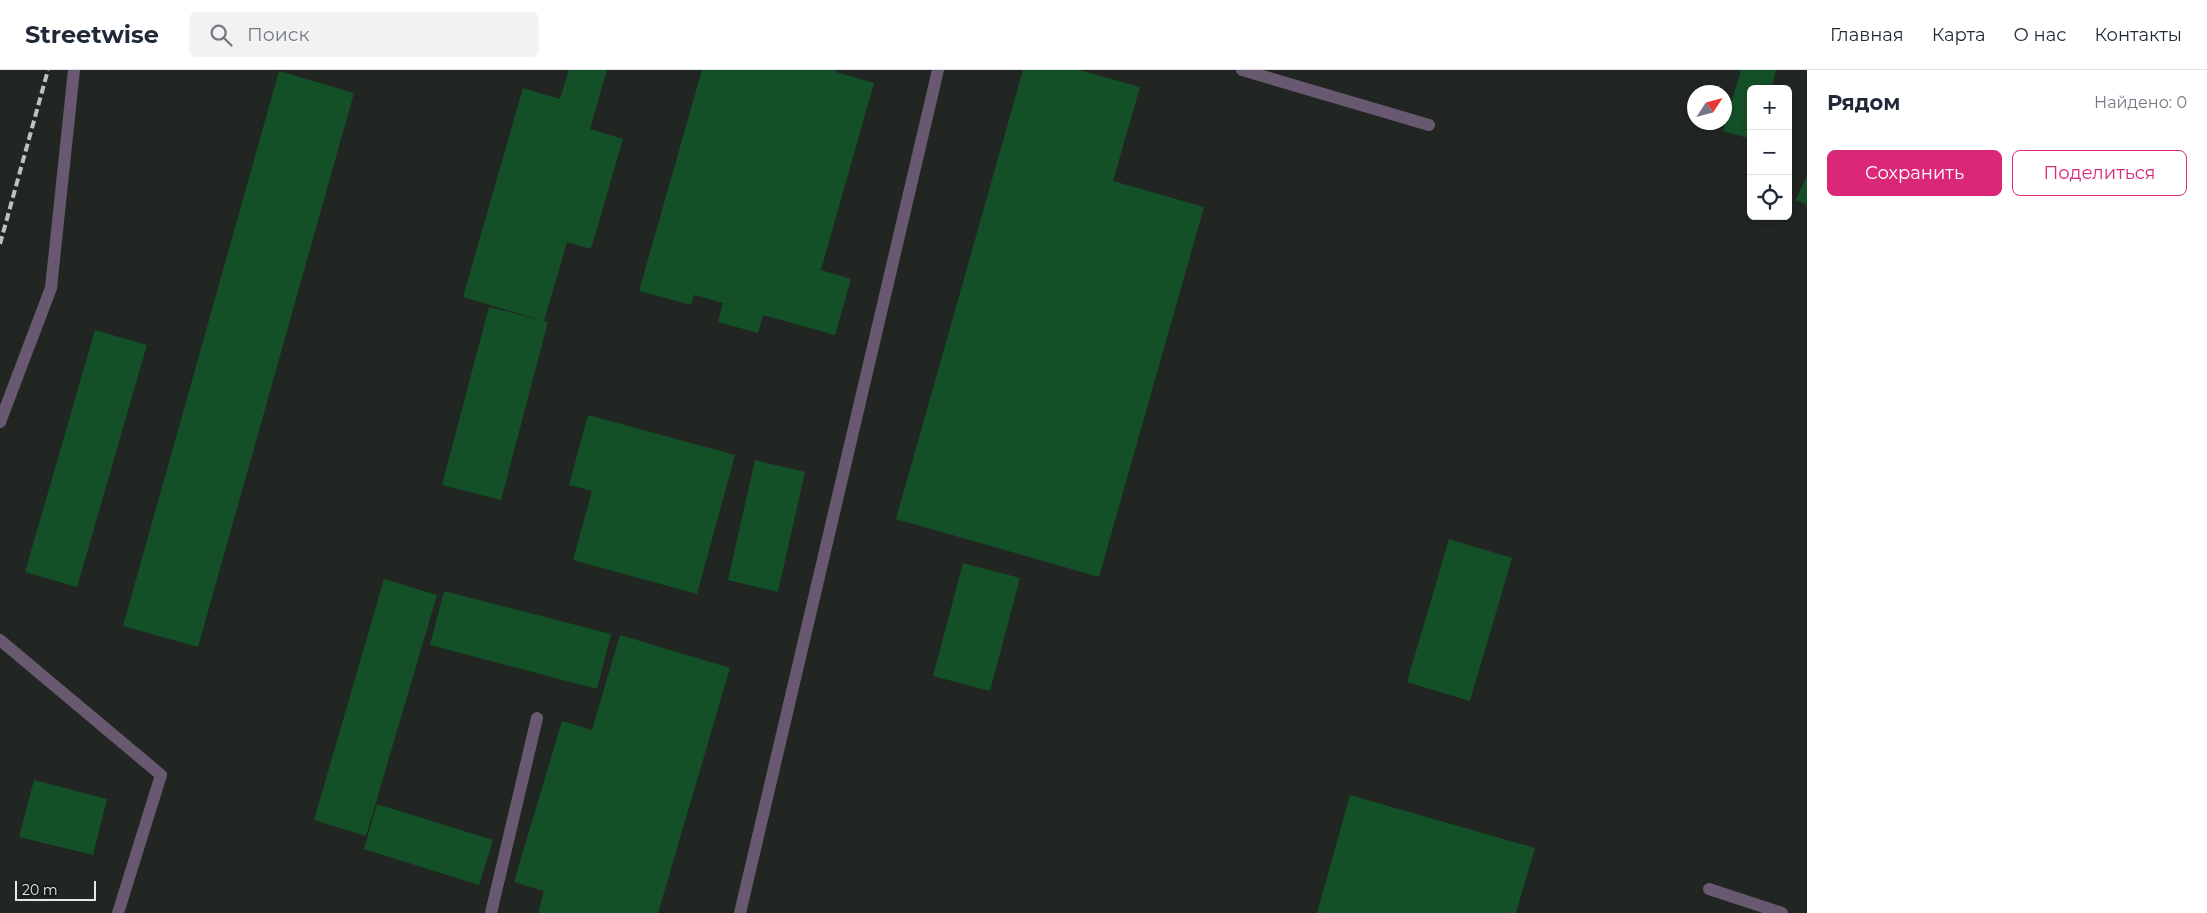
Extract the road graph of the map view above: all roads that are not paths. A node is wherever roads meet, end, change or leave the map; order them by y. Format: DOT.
graph roads {
  1 [pos="74,70"];
  2 [pos="938,70"];
  3 [pos="1242,70"];
  4 [pos="1429,125"];
  5 [pos="0,422"];
  6 [pos="0,640"];
  7 [pos="537,718"];
  8 [pos="1709,889"];
  9 [pos="118,913"];
  10 [pos="491,913"];
  11 [pos="740,913"];
  12 [pos="1782,913"];
  1 -- 5 [label="street"];
  2 -- 11 [label="street"];
  3 -- 4 [label="street"];
  6 -- 9 [label="street"];
  7 -- 10 [label="street"];
  8 -- 12 [label="street"];
}
